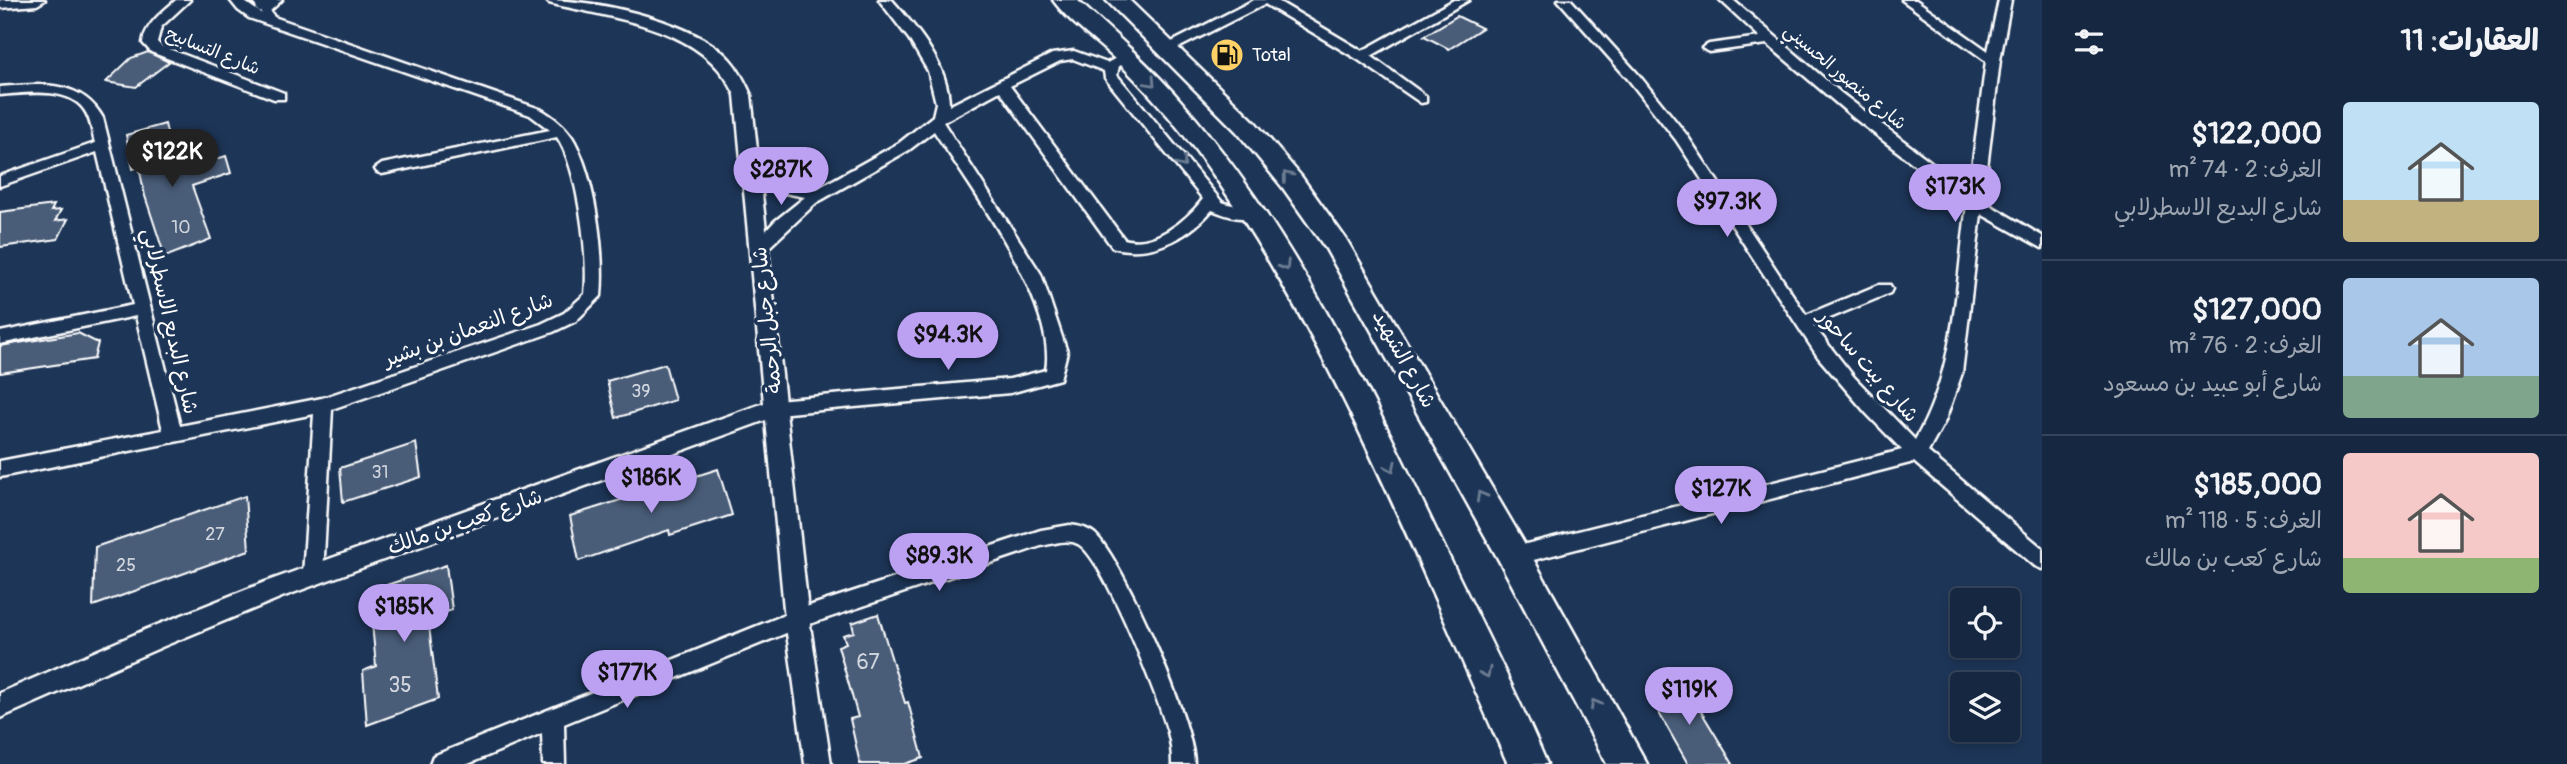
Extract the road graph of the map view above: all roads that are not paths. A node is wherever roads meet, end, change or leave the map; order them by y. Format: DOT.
graph roads {
  1 [pos="37,0"];
  2 [pos="184,0"];
  3 [pos="236,0"];
  4 [pos="554,0"];
  5 [pos="885,0"];
  6 [pos="1064,0"];
  7 [pos="1117,0"];
  8 [pos="1265,0"];
  9 [pos="1463,0"];
  10 [pos="1564,0"];
  11 [pos="1726,0"];
  12 [pos="1908,0"];
  13 [pos="2005,0"];
  14 [pos="10,2"];
  15 [pos="266,7"];
  16 [pos="1769,40"];
  17 [pos="1167,48"];
  18 [pos="1709,48"];
  19 [pos="1362,56"];
  20 [pos="1993,60"];
  21 [pos="1119,63"];
  22 [pos="1002,85"];
  23 [pos="0,90"];
  24 [pos="279,96"];
  25 [pos="1421,99"];
  26 [pos="938,119"];
  27 [pos="560,132"];
  28 [pos="103,145"];
  29 [pos="382,169"];
  30 [pos="0,181"];
  31 [pos="751,182"];
  32 [pos="818,194"];
  33 [pos="1211,200"];
  34 [pos="1976,205"];
  35 [pos="1250,212"];
  36 [pos="2042,243"];
  37 [pos="759,247"];
  38 [pos="1884,289"];
  39 [pos="141,309"];
  40 [pos="1802,323"];
  41 [pos="0,338"];
  42 [pos="323,405"];
  43 [pos="777,407"];
  44 [pos="173,435"];
  45 [pos="1917,454"];
  46 [pos="0,470"];
  47 [pos="1514,556"];
  48 [pos="2042,560"];
  49 [pos="313,575"];
  50 [pos="797,619"];
  51 [pos="0,705"];
  52 [pos="553,717"];
  53 [pos="441,764"];
  54 [pos="554,764"];
  55 [pos="818,764"];
  56 [pos="1183,764"];
  57 [pos="1528,764"];
  58 [pos="1628,764"];
  1 -- 14 [label="street"];
  2 -- 24 [label="street, شارع التسابيح"];
  3 -- 15 [label="street, شارع النعمان بن بشير"];
  4 -- 31 [label="street, شارع جبل الرحمة"];
  5 -- 26 [label="street"];
  6 -- 21 [label="highway"];
  7 -- 17 [label="highway, شارع الشهيد"];
  8 -- 17 [label="street"];
  8 -- 19 [label="street"];
  9 -- 19 [label="street"];
  10 -- 40 [label="street, شارع بيت ساحور"];
  11 -- 16 [label="street, شارع منصور الحسيني"];
  12 -- 20 [label="street"];
  13 -- 20 [label="street"];
  15 -- 27 [label="street, شارع النعمان بن بشير"];
  16 -- 18 [label="street"];
  16 -- 34 [label="street, شارع منصور الحسيني"];
  47 -- 17 [label="highway, شارع الشهيد, one-way"];
  19 -- 25 [label="street"];
  20 -- 34 [label="street"];
  21 -- 22 [label="street"];
  21 -- 33 [label="street, one-way"];
  21 -- 35 [label="highway, one-way"];
  22 -- 26 [label="street"];
  22 -- 33 [label="street"];
  23 -- 28 [label="street, شارع البديع الاسطرلابي"];
  26 -- 32 [label="street"];
  26 -- 43 [label="street"];
  27 -- 29 [label="street"];
  27 -- 42 [label="street, شارع النعمان بن بشير"];
  28 -- 30 [label="street"];
  28 -- 39 [label="street, شارع البديع الاسطرلابي"];
  31 -- 32 [label="street"];
  31 -- 37 [label="street, شارع جبل الرحمة"];
  32 -- 37 [label="street"];
  33 -- 35 [label="street"];
  34 -- 36 [label="street, شارع منصور الحسيني"];
  34 -- 45 [label="street"];
  35 -- 57 [label="highway, one-way"];
  37 -- 43 [label="street, شارع جبل الرحمة"];
  38 -- 40 [label="street"];
  39 -- 41 [label="street"];
  39 -- 44 [label="street, شارع البديع الاسطرلابي"];
  40 -- 45 [label="street, شارع بيت ساحور"];
  42 -- 44 [label="street, شارع النعمان بن بشير"];
  42 -- 49 [label="street"];
  43 -- 49 [label="street, شارع كعب بن مالك"];
  43 -- 50 [label="street, شارع جبل الرحمة"];
  44 -- 46 [label="street, شارع النعمان بن بشير"];
  45 -- 47 [label="street"];
  45 -- 48 [label="street, شارع بيت ساحور"];
  58 -- 47 [label="highway, شارع الشهيد, one-way"];
  49 -- 51 [label="street, شارع كعب بن مالك"];
  50 -- 52 [label="street"];
  50 -- 55 [label="street, شارع جبل الرحمة"];
  50 -- 56 [label="street"];
  52 -- 53 [label="street"];
  52 -- 54 [label="street"];
}
